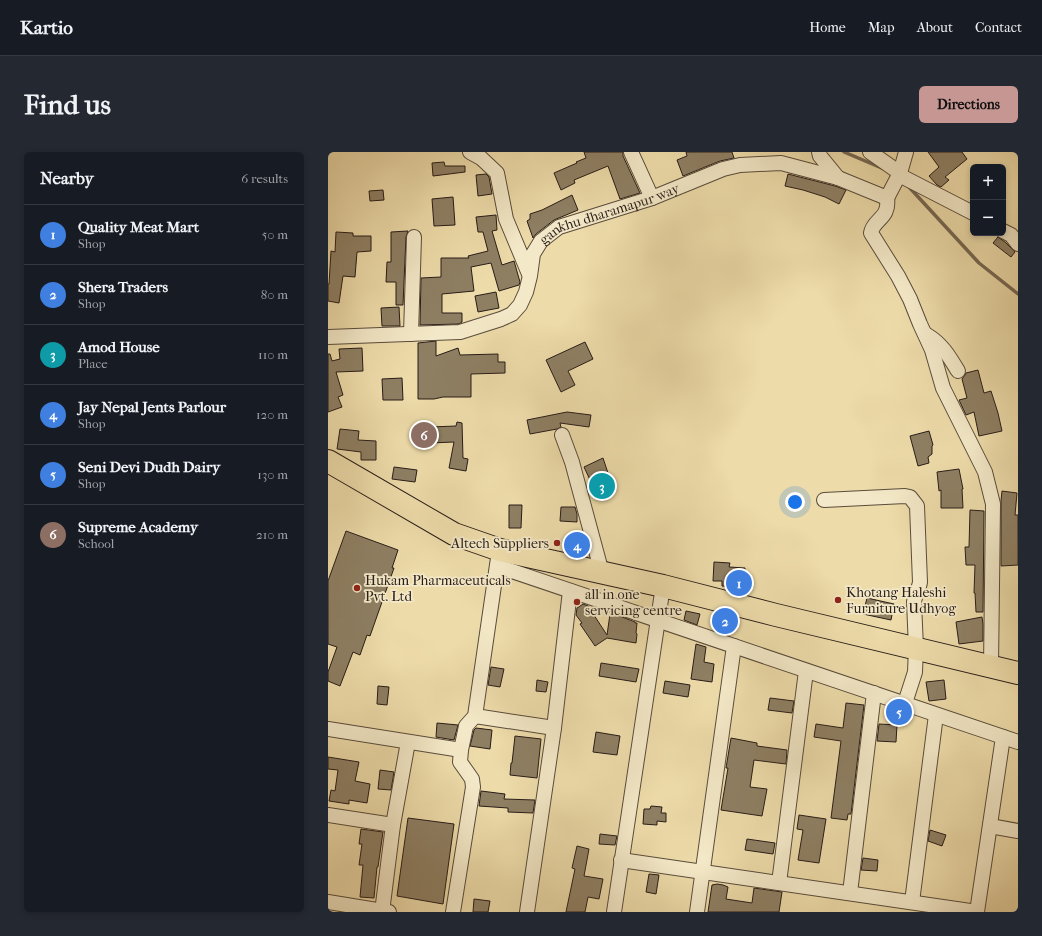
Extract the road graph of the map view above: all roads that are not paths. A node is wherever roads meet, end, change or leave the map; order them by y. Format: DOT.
graph roads {
  1 [pos="470,152"];
  2 [pos="631,152"];
  3 [pos="819,152"];
  4 [pos="870,152"];
  5 [pos="906,152"];
  6 [pos="899,174"];
  7 [pos="838,178"];
  8 [pos="652,198"];
  9 [pos="887,198"];
  10 [pos="970,211"];
  11 [pos="1006,233"];
  12 [pos="414,237"];
  13 [pos="1018,244"];
  14 [pos="530,276"];
  15 [pos="925,333"];
  16 [pos="411,334"];
  17 [pos="328,338"];
  18 [pos="958,371"];
  19 [pos="562,435"];
  20 [pos="328,461"];
  21 [pos="824,500"];
  22 [pos="498,558"];
  23 [pos="602,572"];
  24 [pos="662,586"];
  25 [pos="570,591"];
  26 [pos="658,620"];
  27 [pos="734,646"];
  28 [pos="916,648"];
  29 [pos="991,667"];
  30 [pos="806,671"];
  31 [pos="1018,673"];
  32 [pos="874,693"];
  33 [pos="905,704"];
  34 [pos="936,715"];
  35 [pos="475,716"];
  36 [pos="554,728"];
  37 [pos="328,729"];
  38 [pos="1003,737"];
  39 [pos="408,742"];
  40 [pos="1018,742"];
  41 [pos="461,750"];
  42 [pos="328,815"];
  43 [pos="393,825"];
  44 [pos="990,826"];
  45 [pos="1018,831"];
  46 [pos="621,860"];
  47 [pos="703,872"];
  48 [pos="779,882"];
  49 [pos="850,893"];
  50 [pos="328,902"];
  51 [pos="912,902"];
  52 [pos="384,912"];
  53 [pos="453,912"];
  54 [pos="527,912"];
  55 [pos="614,912"];
  56 [pos="697,912"];
  57 [pos="977,912"];
  1 -- 14 [label="street"];
  2 -- 8 [label="street"];
  3 -- 7 [label="street"];
  4 -- 6 [label="street"];
  5 -- 6 [label="street"];
  6 -- 9 [label="street"];
  6 -- 10 [label="street"];
  7 -- 8 [label="street, gankhu dharamapur way"];
  7 -- 9 [label="street, gankhu dharamapur way"];
  8 -- 14 [label="street, gankhu dharamapur way"];
  9 -- 15 [label="street"];
  11 -- 13 [label="street"];
  12 -- 16 [label="street"];
  14 -- 16 [label="street, gankhu dharamapur way"];
  15 -- 18 [label="street"];
  15 -- 29 [label="street"];
  16 -- 17 [label="street, gankhu dharamapur way"];
  19 -- 23 [label="street"];
  20 -- 22 [label="main road"];
  21 -- 28 [label="street"];
  22 -- 23 [label="main road"];
  22 -- 25 [label="street"];
  22 -- 35 [label="street"];
  23 -- 24 [label="main road"];
  24 -- 26 [label="street"];
  24 -- 28 [label="main road"];
  25 -- 26 [label="street"];
  25 -- 36 [label="street"];
  26 -- 27 [label="street"];
  26 -- 46 [label="street"];
  27 -- 30 [label="street"];
  27 -- 47 [label="street"];
  28 -- 29 [label="main road"];
  28 -- 33 [label="street"];
  29 -- 31 [label="main road"];
  30 -- 32 [label="street"];
  30 -- 48 [label="street"];
  32 -- 33 [label="street"];
  32 -- 49 [label="street"];
  33 -- 34 [label="street"];
  34 -- 38 [label="street"];
  34 -- 51 [label="street"];
  35 -- 36 [label="street"];
  35 -- 41 [label="street"];
  36 -- 54 [label="street"];
  37 -- 39 [label="street"];
  38 -- 40 [label="street"];
  38 -- 44 [label="street"];
  39 -- 41 [label="street"];
  39 -- 43 [label="street"];
  41 -- 53 [label="street"];
  42 -- 43 [label="street"];
  43 -- 52 [label="street"];
  44 -- 45 [label="street"];
  44 -- 57 [label="street"];
  46 -- 47 [label="street"];
  46 -- 55 [label="street"];
  47 -- 48 [label="street"];
  47 -- 56 [label="street"];
  48 -- 49 [label="street"];
  49 -- 51 [label="street"];
  50 -- 52 [label="street"];
  51 -- 57 [label="street"];
}
